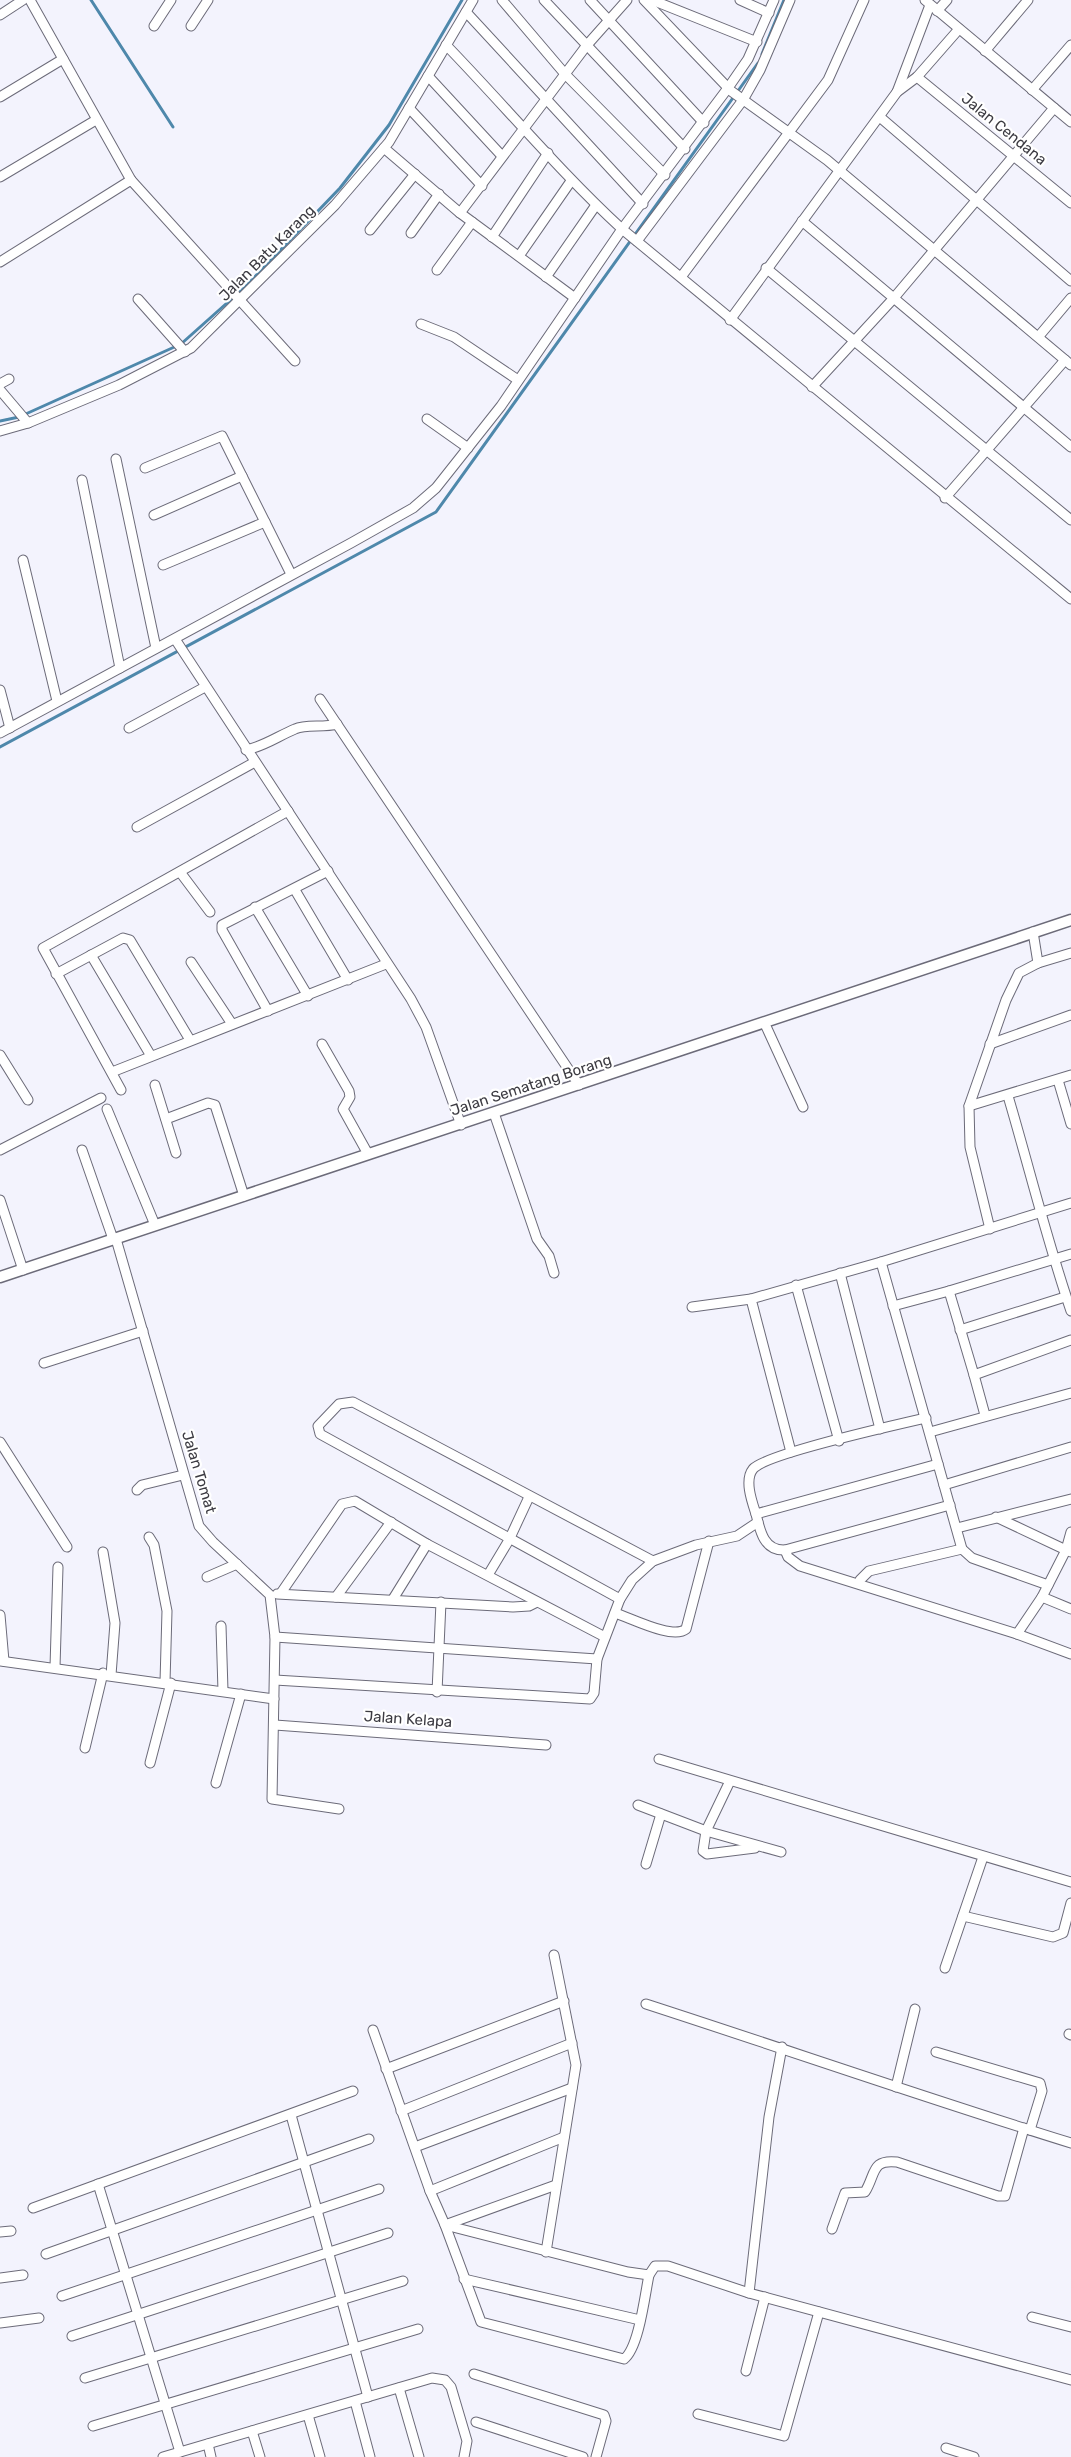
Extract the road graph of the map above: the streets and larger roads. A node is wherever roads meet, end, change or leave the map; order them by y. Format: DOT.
graph roads {
  1 [pos="24,0"];
  2 [pos="30,0"];
  3 [pos="171,0"];
  4 [pos="208,0"];
  5 [pos="472,0"];
  6 [pos="502,0"];
  7 [pos="544,0"];
  8 [pos="590,0"];
  9 [pos="627,0"];
  10 [pos="644,0"];
  11 [pos="652,0"];
  12 [pos="740,0"];
  13 [pos="774,0"];
  14 [pos="790,0"];
  15 [pos="864,0"];
  16 [pos="947,0"];
  17 [pos="1028,0"];
  18 [pos="931,5"];
  19 [pos="466,12"];
  20 [pos="769,13"];
  21 [pos="0,15"];
  22 [pos="609,20"];
  23 [pos="154,26"];
  24 [pos="191,26"];
  25 [pos="959,29"];
  26 [pos="757,42"];
  27 [pos="446,45"];
  28 [pos="587,45"];
  29 [pos="1071,45"];
  30 [pos="985,51"];
  31 [pos="63,59"];
  32 [pos="565,74"];
  33 [pos="428,76"];
  34 [pos="917,77"];
  35 [pos="1032,90"];
  36 [pos="897,92"];
  37 [pos="735,94"];
  38 [pos="0,96"];
  39 [pos="548,99"];
  40 [pos="409,108"];
  41 [pos="1054,108"];
  42 [pos="881,118"];
  43 [pos="96,120"];
  44 [pos="1071,122"];
  45 [pos="704,123"];
  46 [pos="524,127"];
  47 [pos="788,132"];
  48 [pos="384,148"];
  49 [pos="685,149"];
  50 [pos="548,153"];
  51 [pos="1012,155"];
  52 [pos="502,156"];
  53 [pos="837,170"];
  54 [pos="415,174"];
  55 [pos="665,175"];
  56 [pos="0,177"];
  57 [pos="131,180"];
  58 [pos="571,181"];
  59 [pos="482,186"];
  60 [pos="439,195"];
  61 [pos="974,200"];
  62 [pos="1071,203"];
  63 [pos="643,204"];
  64 [pos="596,205"];
  65 [pos="460,213"];
  66 [pos="802,221"];
  67 [pos="472,222"];
  68 [pos="370,230"];
  69 [pos="625,230"];
  70 [pos="411,233"];
  71 [pos="492,237"];
  72 [pos="637,240"];
  73 [pos="934,250"];
  74 [pos="519,256"];
  75 [pos="0,262"];
  76 [pos="766,268"];
  77 [pos="437,270"];
  78 [pos="546,277"];
  79 [pos="681,277"];
  80 [pos="1071,281"];
  81 [pos="240,298"];
  82 [pos="575,298"];
  83 [pos="1071,298"];
  84 [pos="138,299"];
  85 [pos="893,299"];
  86 [pos="729,320"];
  87 [pos="421,324"];
  88 [pos="1039,336"];
  89 [pos="853,341"];
  90 [pos="182,348"];
  91 [pos="295,361"];
  92 [pos="1068,362"];
  93 [pos="9,379"];
  94 [pos="518,380"];
  95 [pos="0,384"];
  96 [pos="812,387"];
  97 [pos="0,390"];
  98 [pos="1023,407"];
  99 [pos="428,419"];
  100 [pos="26,420"];
  101 [pos="0,431"];
  102 [pos="468,447"];
  103 [pos="1071,447"];
  104 [pos="985,450"];
  105 [pos="116,459"];
  106 [pos="145,468"];
  107 [pos="242,476"];
  108 [pos="82,480"];
  109 [pos="945,498"];
  110 [pos="154,515"];
  111 [pos="1071,520"];
  112 [pos="265,522"];
  113 [pos="23,560"];
  114 [pos="163,565"];
  115 [pos="291,574"];
  116 [pos="1071,599"];
  117 [pos="176,641"];
  118 [pos="156,648"];
  119 [pos="120,668"];
  120 [pos="205,687"];
  121 [pos="0,690"];
  122 [pos="320,699"];
  123 [pos="57,702"];
  124 [pos="337,724"];
  125 [pos="10,728"];
  126 [pos="129,728"];
  127 [pos="0,733"];
  128 [pos="246,750"];
  129 [pos="255,762"];
  130 [pos="288,811"];
  131 [pos="137,827"];
  132 [pos="328,871"];
  133 [pos="180,872"];
  134 [pos="295,890"];
  135 [pos="255,907"];
  136 [pos="210,912"];
  137 [pos="1071,920"];
  138 [pos="1033,932"];
  139 [pos="1071,953"];
  140 [pos="91,955"];
  141 [pos="1037,961"];
  142 [pos="190,962"];
  143 [pos="387,964"];
  144 [pos="56,974"];
  145 [pos="348,980"];
  146 [pos="308,996"];
  147 [pos="268,1011"];
  148 [pos="1071,1015"];
  149 [pos="765,1023"];
  150 [pos="232,1024"];
  151 [pos="190,1040"];
  152 [pos="322,1044"];
  153 [pos="990,1044"];
  154 [pos="0,1055"];
  155 [pos="151,1056"];
  156 [pos="112,1072"];
  157 [pos="1071,1075"];
  158 [pos="1058,1080"];
  159 [pos="155,1085"];
  160 [pos="579,1085"];
  161 [pos="121,1090"];
  162 [pos="1008,1095"];
  163 [pos="101,1098"];
  164 [pos="28,1100"];
  165 [pos="969,1106"];
  166 [pos="802,1107"];
  167 [pos="107,1109"];
  168 [pos="496,1118"];
  169 [pos="166,1119"];
  170 [pos="1071,1124"];
  171 [pos="461,1125"];
  172 [pos="0,1150"];
  173 [pos="82,1150"];
  174 [pos="176,1153"];
  175 [pos="368,1154"];
  176 [pos="244,1196"];
  177 [pos="0,1200"];
  178 [pos="1071,1203"];
  179 [pos="1042,1212"];
  180 [pos="155,1225"];
  181 [pos="990,1229"];
  182 [pos="115,1239"];
  183 [pos="1071,1254"];
  184 [pos="1052,1259"];
  185 [pos="881,1262"];
  186 [pos="23,1270"];
  187 [pos="554,1273"];
  188 [pos="840,1273"];
  189 [pos="0,1277"];
  190 [pos="796,1285"];
  191 [pos="950,1291"];
  192 [pos="1065,1297"];
  193 [pos="751,1299"];
  194 [pos="893,1306"];
  195 [pos="693,1307"];
  196 [pos="1071,1309"];
  197 [pos="960,1330"];
  198 [pos="143,1331"];
  199 [pos="1071,1340"];
  200 [pos="44,1363"];
  201 [pos="974,1375"];
  202 [pos="1071,1392"];
  203 [pos="985,1415"];
  204 [pos="926,1418"];
  205 [pos="880,1429"];
  206 [pos="930,1432"];
  207 [pos="839,1440"];
  208 [pos="0,1442"];
  209 [pos="1071,1447"];
  210 [pos="791,1452"];
  211 [pos="938,1464"];
  212 [pos="183,1475"];
  213 [pos="944,1485"];
  214 [pos="137,1490"];
  215 [pos="529,1497"];
  216 [pos="1071,1499"];
  217 [pos="950,1505"];
  218 [pos="996,1517"];
  219 [pos="757,1518"];
  220 [pos="391,1522"];
  221 [pos="957,1528"];
  222 [pos="1071,1532"];
  223 [pos="149,1537"];
  224 [pos="509,1539"];
  225 [pos="709,1541"];
  226 [pos="427,1544"];
  227 [pos="67,1547"];
  228 [pos="962,1549"];
  229 [pos="785,1550"];
  230 [pos="1069,1551"];
  231 [pos="102,1552"];
  232 [pos="654,1561"];
  233 [pos="237,1564"];
  234 [pos="58,1567"];
  235 [pos="488,1575"];
  236 [pos="207,1577"];
  237 [pos="860,1584"];
  238 [pos="1048,1585"];
  239 [pos="281,1593"];
  240 [pos="270,1595"];
  241 [pos="336,1597"];
  242 [pos="1042,1597"];
  243 [pos="393,1599"];
  244 [pos="620,1599"];
  245 [pos="441,1602"];
  246 [pos="537,1602"];
  247 [pos="1071,1609"];
  248 [pos="615,1613"];
  249 [pos="0,1615"];
  250 [pos="221,1626"];
  251 [pos="1017,1634"];
  252 [pos="605,1636"];
  253 [pos="275,1637"];
  254 [pos="437,1646"];
  255 [pos="1071,1654"];
  256 [pos="597,1659"];
  257 [pos="2,1661"];
  258 [pos="55,1667"];
  259 [pos="107,1674"];
  260 [pos="275,1680"];
  261 [pos="168,1683"];
  262 [pos="223,1691"];
  263 [pos="437,1692"];
  264 [pos="241,1694"];
  265 [pos="274,1699"];
  266 [pos="274,1725"];
  267 [pos="543,1744"];
  268 [pos="85,1748"];
  269 [pos="659,1759"];
  270 [pos="150,1763"];
  271 [pos="730,1781"];
  272 [pos="216,1783"];
  273 [pos="638,1805"];
  274 [pos="339,1809"];
  275 [pos="661,1814"];
  276 [pos="706,1831"];
  277 [pos="760,1848"];
  278 [pos="781,1852"];
  279 [pos="983,1857"];
  280 [pos="646,1864"];
  281 [pos="1071,1882"];
  282 [pos="1071,1903"];
  283 [pos="963,1916"];
  284 [pos="554,1954"];
  285 [pos="945,1968"];
  286 [pos="564,2001"];
  287 [pos="646,2004"];
  288 [pos="915,2008"];
  289 [pos="373,2030"];
  290 [pos="572,2043"];
  291 [pos="782,2047"];
  292 [pos="936,2052"];
  293 [pos="387,2069"];
  294 [pos="896,2087"];
  295 [pos="572,2088"];
  296 [pos="353,2091"];
  297 [pos="401,2110"];
  298 [pos="291,2115"];
  299 [pos="1027,2129"];
  300 [pos="564,2137"];
  301 [pos="369,2139"];
  302 [pos="1071,2143"];
  303 [pos="415,2147"];
  304 [pos="305,2162"];
  305 [pos="98,2184"];
  306 [pos="556,2185"];
  307 [pos="379,2189"];
  308 [pos="430,2191"];
  309 [pos="33,2208"];
  310 [pos="318,2210"];
  311 [pos="445,2225"];
  312 [pos="112,2229"];
  313 [pos="832,2229"];
  314 [pos="11,2231"];
  315 [pos="0,2232"];
  316 [pos="388,2233"];
  317 [pos="329,2252"];
  318 [pos="546,2252"];
  319 [pos="46,2254"];
  320 [pos="126,2274"];
  321 [pos="23,2275"];
  322 [pos="649,2276"];
  323 [pos="0,2278"];
  324 [pos="464,2278"];
  325 [pos="403,2281"];
  326 [pos="749,2293"];
  327 [pos="62,2296"];
  328 [pos="765,2297"];
  329 [pos="342,2300"];
  330 [pos="819,2312"];
  331 [pos="138,2315"];
  332 [pos="1032,2317"];
  333 [pos="39,2318"];
  334 [pos="640,2320"];
  335 [pos="0,2323"];
  336 [pos="1071,2327"];
  337 [pos="418,2329"];
  338 [pos="72,2336"];
  339 [pos="355,2348"];
  340 [pos="151,2358"];
  341 [pos="746,2371"];
  342 [pos="474,2374"];
  343 [pos="85,2378"];
  344 [pos="1071,2380"];
  345 [pos="399,2388"];
  346 [pos="369,2397"];
  347 [pos="356,2401"];
  348 [pos="166,2406"];
  349 [pos="698,2414"];
  350 [pos="308,2415"];
  351 [pos="476,2422"];
  352 [pos="93,2426"];
  353 [pos="252,2431"];
  354 [pos="207,2444"];
  355 [pos="946,2448"];
  356 [pos="180,2452"];
  357 [pos="163,2457"];
  358 [pos="211,2457"];
  359 [pos="260,2457"];
  360 [pos="320,2457"];
  361 [pos="370,2457"];
  362 [pos="419,2457"];
  363 [pos="464,2457"];
  364 [pos="583,2457"];
  365 [pos="596,2457"];
  366 [pos="974,2457"];
  1 -- 21 [label="street"];
  2 -- 31 [label="street"];
  3 -- 23 [label="street"];
  4 -- 24 [label="street"];
  5 -- 19 [label="street, Jalan Batu Karang"];
  6 -- 32 [label="street"];
  7 -- 28 [label="street"];
  8 -- 22 [label="street"];
  9 -- 22 [label="street"];
  10 -- 37 [label="street"];
  11 -- 26 [label="street"];
  12 -- 20 [label="street"];
  13 -- 20 [label="street"];
  14 -- 37 [label="street"];
  15 -- 47 [label="street"];
  16 -- 18 [label="street"];
  17 -- 30 [label="street"];
  18 -- 25 [label="street"];
  18 -- 36 [label="street"];
  19 -- 27 [label="street, Jalan Batu Karang"];
  19 -- 39 [label="street"];
  20 -- 26 [label="street"];
  22 -- 28 [label="street"];
  22 -- 45 [label="street"];
  25 -- 30 [label="street"];
  25 -- 34 [label="street"];
  26 -- 37 [label="street"];
  27 -- 33 [label="street, Jalan Batu Karang"];
  27 -- 46 [label="street"];
  28 -- 32 [label="street"];
  28 -- 49 [label="street"];
  29 -- 35 [label="street"];
  30 -- 35 [label="street"];
  31 -- 38 [label="street"];
  31 -- 43 [label="street"];
  32 -- 39 [label="street"];
  32 -- 55 [label="street"];
  33 -- 40 [label="street, Jalan Batu Karang"];
  33 -- 52 [label="street"];
  34 -- 36 [label="street"];
  34 -- 51 [label="street, Jalan Cendana"];
  35 -- 41 [label="street"];
  36 -- 42 [label="street"];
  37 -- 45 [label="street"];
  37 -- 47 [label="street"];
  37 -- 72 [label="street"];
  39 -- 46 [label="street"];
  39 -- 63 [label="street"];
  40 -- 48 [label="street, Jalan Batu Karang"];
  40 -- 59 [label="street"];
  41 -- 44 [label="street"];
  41 -- 51 [label="street"];
  42 -- 53 [label="street"];
  42 -- 61 [label="street"];
  43 -- 56 [label="street"];
  43 -- 57 [label="street"];
  45 -- 49 [label="street"];
  46 -- 50 [label="street"];
  46 -- 52 [label="street"];
  47 -- 53 [label="street"];
  47 -- 79 [label="street"];
  48 -- 54 [label="street"];
  48 -- 81 [label="street, Jalan Batu Karang"];
  49 -- 55 [label="street"];
  50 -- 58 [label="street"];
  50 -- 71 [label="street"];
  51 -- 61 [label="street"];
  51 -- 62 [label="street, Jalan Cendana"];
  52 -- 59 [label="street"];
  53 -- 66 [label="street"];
  53 -- 73 [label="street"];
  54 -- 60 [label="street"];
  54 -- 68 [label="street"];
  55 -- 63 [label="street"];
  57 -- 75 [label="street"];
  57 -- 81 [label="street"];
  58 -- 64 [label="street"];
  58 -- 74 [label="street"];
  59 -- 65 [label="street"];
  60 -- 65 [label="street"];
  60 -- 70 [label="street"];
  61 -- 73 [label="street"];
  61 -- 80 [label="street"];
  63 -- 69 [label="street"];
  64 -- 69 [label="street"];
  64 -- 78 [label="street"];
  65 -- 67 [label="street"];
  66 -- 76 [label="street"];
  66 -- 85 [label="street"];
  67 -- 71 [label="street"];
  67 -- 77 [label="street"];
  69 -- 72 [label="street"];
  69 -- 82 [label="street"];
  71 -- 74 [label="street"];
  72 -- 79 [label="street"];
  73 -- 85 [label="street"];
  73 -- 88 [label="street"];
  74 -- 78 [label="street"];
  76 -- 86 [label="street"];
  76 -- 89 [label="street"];
  78 -- 82 [label="street"];
  79 -- 86 [label="street"];
  81 -- 90 [label="street, Jalan Batu Karang"];
  81 -- 91 [label="street"];
  82 -- 94 [label="street"];
  83 -- 88 [label="street"];
  84 -- 90 [label="street"];
  85 -- 89 [label="street"];
  85 -- 98 [label="street"];
  86 -- 96 [label="street"];
  87 -- 94 [label="street"];
  88 -- 92 [label="street"];
  89 -- 96 [label="street"];
  89 -- 104 [label="street"];
  90 -- 100 [label="street, Jalan Batu Karang"];
  92 -- 98 [label="street"];
  93 -- 95 [label="street"];
  94 -- 102 [label="street"];
  96 -- 109 [label="street"];
  97 -- 100 [label="street"];
  98 -- 103 [label="street"];
  98 -- 104 [label="street"];
  99 -- 102 [label="street"];
  100 -- 101 [label="street, Jalan Batu Karang"];
  102 -- 115 [label="street"];
  104 -- 109 [label="street"];
  104 -- 111 [label="street"];
  105 -- 118 [label="street"];
  106 -- 107 [label="street"];
  107 -- 110 [label="street"];
  107 -- 112 [label="street"];
  108 -- 119 [label="street"];
  109 -- 116 [label="street"];
  112 -- 114 [label="street"];
  112 -- 115 [label="street"];
  113 -- 123 [label="street"];
  115 -- 117 [label="street"];
  117 -- 118 [label="street"];
  117 -- 120 [label="street"];
  118 -- 119 [label="street"];
  119 -- 123 [label="street"];
  120 -- 126 [label="street"];
  120 -- 128 [label="street"];
  121 -- 125 [label="street"];
  122 -- 124 [label="street"];
  123 -- 125 [label="street"];
  124 -- 128 [label="street"];
  124 -- 160 [label="street"];
  125 -- 127 [label="street"];
  128 -- 129 [label="street"];
  129 -- 130 [label="street"];
  129 -- 131 [label="street"];
  130 -- 132 [label="street"];
  130 -- 133 [label="street"];
  132 -- 134 [label="street"];
  132 -- 143 [label="street"];
  133 -- 136 [label="street"];
  133 -- 144 [label="street"];
  134 -- 135 [label="street"];
  134 -- 145 [label="street"];
  135 -- 146 [label="street"];
  135 -- 147 [label="street"];
  137 -- 138 [label="street, Jalan Sematang Borang"];
  138 -- 141 [label="street"];
  138 -- 149 [label="street, Jalan Sematang Borang"];
  139 -- 141 [label="street"];
  140 -- 144 [label="street"];
  140 -- 151 [label="street"];
  140 -- 155 [label="street"];
  141 -- 153 [label="street"];
  142 -- 150 [label="street"];
  143 -- 145 [label="street"];
  143 -- 171 [label="street"];
  144 -- 156 [label="street"];
  145 -- 146 [label="street"];
  146 -- 147 [label="street"];
  147 -- 150 [label="street"];
  148 -- 153 [label="street"];
  149 -- 160 [label="street, Jalan Sematang Borang"];
  149 -- 166 [label="street"];
  150 -- 151 [label="street"];
  151 -- 155 [label="street"];
  152 -- 175 [label="street"];
  153 -- 165 [label="street"];
  154 -- 164 [label="street"];
  155 -- 156 [label="street"];
  156 -- 161 [label="street"];
  157 -- 158 [label="street"];
  158 -- 162 [label="street"];
  158 -- 170 [label="street"];
  159 -- 169 [label="street"];
  160 -- 168 [label="street, Jalan Sematang Borang"];
  162 -- 165 [label="street"];
  162 -- 179 [label="street"];
  163 -- 172 [label="street"];
  165 -- 181 [label="street"];
  167 -- 180 [label="street"];
  168 -- 171 [label="street, Jalan Sematang Borang"];
  168 -- 187 [label="street"];
  169 -- 174 [label="street"];
  169 -- 176 [label="street"];
  171 -- 175 [label="street, Jalan Sematang Borang"];
  173 -- 182 [label="street, Jalan Tomat"];
  175 -- 176 [label="street, Jalan Sematang Borang"];
  176 -- 180 [label="street, Jalan Sematang Borang"];
  177 -- 186 [label="street"];
  178 -- 179 [label="street"];
  179 -- 181 [label="street"];
  179 -- 184 [label="street"];
  180 -- 182 [label="street, Jalan Sematang Borang"];
  181 -- 185 [label="street"];
  182 -- 186 [label="street, Jalan Sematang Borang"];
  182 -- 198 [label="street, Jalan Tomat"];
  183 -- 184 [label="street"];
  184 -- 191 [label="street"];
  184 -- 192 [label="street"];
  185 -- 188 [label="street"];
  185 -- 194 [label="street"];
  186 -- 189 [label="street, Jalan Sematang Borang"];
  188 -- 190 [label="street"];
  188 -- 205 [label="street"];
  190 -- 193 [label="street"];
  190 -- 207 [label="street"];
  191 -- 194 [label="street"];
  191 -- 197 [label="street"];
  192 -- 196 [label="street"];
  192 -- 197 [label="street"];
  193 -- 195 [label="street"];
  193 -- 210 [label="street"];
  194 -- 204 [label="street"];
  197 -- 201 [label="street"];
  198 -- 200 [label="street"];
  198 -- 212 [label="street, Jalan Tomat"];
  199 -- 201 [label="street"];
  201 -- 203 [label="street"];
  202 -- 203 [label="street"];
  203 -- 206 [label="street"];
  204 -- 205 [label="street"];
  204 -- 206 [label="street"];
  205 -- 207 [label="street"];
  206 -- 211 [label="street"];
  207 -- 210 [label="street"];
  208 -- 227 [label="street"];
  209 -- 213 [label="street"];
  210 -- 219 [label="street"];
  211 -- 213 [label="street"];
  211 -- 219 [label="street"];
  212 -- 214 [label="street"];
  212 -- 233 [label="street, Jalan Tomat"];
  213 -- 217 [label="street"];
  215 -- 224 [label="street"];
  215 -- 224 [label="street"];
  215 -- 232 [label="street"];
  216 -- 218 [label="street"];
  217 -- 221 [label="street"];
  217 -- 229 [label="street"];
  218 -- 221 [label="street"];
  218 -- 230 [label="street"];
  219 -- 225 [label="street"];
  219 -- 229 [label="street"];
  220 -- 226 [label="street"];
  220 -- 239 [label="street"];
  220 -- 241 [label="street"];
  221 -- 228 [label="street"];
  222 -- 230 [label="street"];
  223 -- 261 [label="street"];
  224 -- 235 [label="street"];
  224 -- 244 [label="street"];
  225 -- 232 [label="street"];
  225 -- 248 [label="street"];
  226 -- 235 [label="street"];
  226 -- 243 [label="street"];
  228 -- 237 [label="street"];
  228 -- 238 [label="street"];
  229 -- 237 [label="street"];
  230 -- 238 [label="street"];
  231 -- 259 [label="street"];
  232 -- 244 [label="street"];
  233 -- 236 [label="street"];
  233 -- 240 [label="street, Jalan Tomat"];
  234 -- 258 [label="street"];
  235 -- 246 [label="street"];
  237 -- 251 [label="street"];
  238 -- 242 [label="street"];
  239 -- 240 [label="street"];
  239 -- 241 [label="street"];
  240 -- 253 [label="street"];
  241 -- 243 [label="street"];
  242 -- 247 [label="street"];
  242 -- 251 [label="street"];
  243 -- 245 [label="street"];
  244 -- 248 [label="street"];
  245 -- 246 [label="street"];
  245 -- 254 [label="street"];
  246 -- 252 [label="street"];
  248 -- 252 [label="street"];
  249 -- 257 [label="street"];
  250 -- 262 [label="street"];
  251 -- 255 [label="street"];
  252 -- 256 [label="street"];
  253 -- 254 [label="street"];
  253 -- 260 [label="street"];
  254 -- 256 [label="street"];
  254 -- 263 [label="street"];
  256 -- 263 [label="street"];
  257 -- 258 [label="street"];
  258 -- 259 [label="street"];
  259 -- 261 [label="street"];
  259 -- 268 [label="street"];
  260 -- 263 [label="street"];
  260 -- 265 [label="street"];
  261 -- 262 [label="street"];
  261 -- 270 [label="street"];
  262 -- 264 [label="street"];
  264 -- 265 [label="street"];
  264 -- 272 [label="street"];
  265 -- 266 [label="street"];
  266 -- 267 [label="street, Jalan Kelapa"];
  266 -- 274 [label="street"];
  269 -- 271 [label="street"];
  271 -- 276 [label="street"];
  271 -- 279 [label="street"];
  273 -- 275 [label="street"];
  275 -- 276 [label="street"];
  275 -- 280 [label="street"];
  276 -- 277 [label="street"];
  276 -- 277 [label="street"];
  277 -- 278 [label="street"];
  279 -- 281 [label="street"];
  279 -- 283 [label="street"];
  282 -- 283 [label="street"];
  283 -- 285 [label="street"];
  284 -- 286 [label="street"];
  286 -- 290 [label="street"];
  286 -- 293 [label="street"];
  287 -- 291 [label="street"];
  288 -- 294 [label="street"];
  289 -- 293 [label="street"];
  290 -- 295 [label="street"];
  290 -- 297 [label="street"];
  291 -- 294 [label="street"];
  291 -- 326 [label="street"];
  292 -- 299 [label="street"];
  293 -- 297 [label="street"];
  294 -- 299 [label="street"];
  295 -- 300 [label="street"];
  295 -- 303 [label="street"];
  296 -- 298 [label="street"];
  297 -- 303 [label="street"];
  298 -- 304 [label="street"];
  298 -- 305 [label="street"];
  299 -- 302 [label="street"];
  299 -- 313 [label="street"];
  300 -- 306 [label="street"];
  300 -- 308 [label="street"];
  301 -- 304 [label="street"];
  303 -- 308 [label="street"];
  304 -- 310 [label="street"];
  304 -- 312 [label="street"];
  305 -- 309 [label="street"];
  305 -- 312 [label="street"];
  306 -- 311 [label="street"];
  306 -- 318 [label="street"];
  307 -- 310 [label="street"];
  308 -- 311 [label="street"];
  310 -- 317 [label="street"];
  310 -- 320 [label="street"];
  311 -- 318 [label="street"];
  311 -- 324 [label="street"];
  312 -- 319 [label="street"];
  312 -- 320 [label="street"];
  314 -- 315 [label="street"];
  316 -- 317 [label="street"];
  317 -- 329 [label="street"];
  317 -- 331 [label="street"];
  318 -- 322 [label="street"];
  320 -- 327 [label="street"];
  320 -- 331 [label="street"];
  321 -- 323 [label="street"];
  322 -- 326 [label="street"];
  322 -- 334 [label="street"];
  324 -- 334 [label="street"];
  324 -- 334 [label="street"];
  325 -- 329 [label="street"];
  326 -- 328 [label="street"];
  328 -- 330 [label="street"];
  328 -- 341 [label="street"];
  329 -- 339 [label="street"];
  329 -- 340 [label="street"];
  330 -- 344 [label="street"];
  330 -- 349 [label="street"];
  331 -- 338 [label="street"];
  331 -- 340 [label="street"];
  332 -- 336 [label="street"];
  333 -- 335 [label="street"];
  337 -- 339 [label="street"];
  339 -- 346 [label="street"];
  339 -- 348 [label="street"];
  340 -- 343 [label="street"];
  340 -- 348 [label="street"];
  342 -- 365 [label="street"];
  345 -- 346 [label="street"];
  345 -- 362 [label="street"];
  345 -- 363 [label="street"];
  346 -- 347 [label="street"];
  347 -- 350 [label="street"];
  347 -- 361 [label="street"];
  348 -- 352 [label="street"];
  348 -- 356 [label="street"];
  350 -- 353 [label="street"];
  350 -- 360 [label="street"];
  351 -- 364 [label="street"];
  353 -- 354 [label="street"];
  353 -- 359 [label="street"];
  354 -- 356 [label="street"];
  354 -- 358 [label="street"];
  355 -- 366 [label="street"];
  356 -- 357 [label="street"];
}
